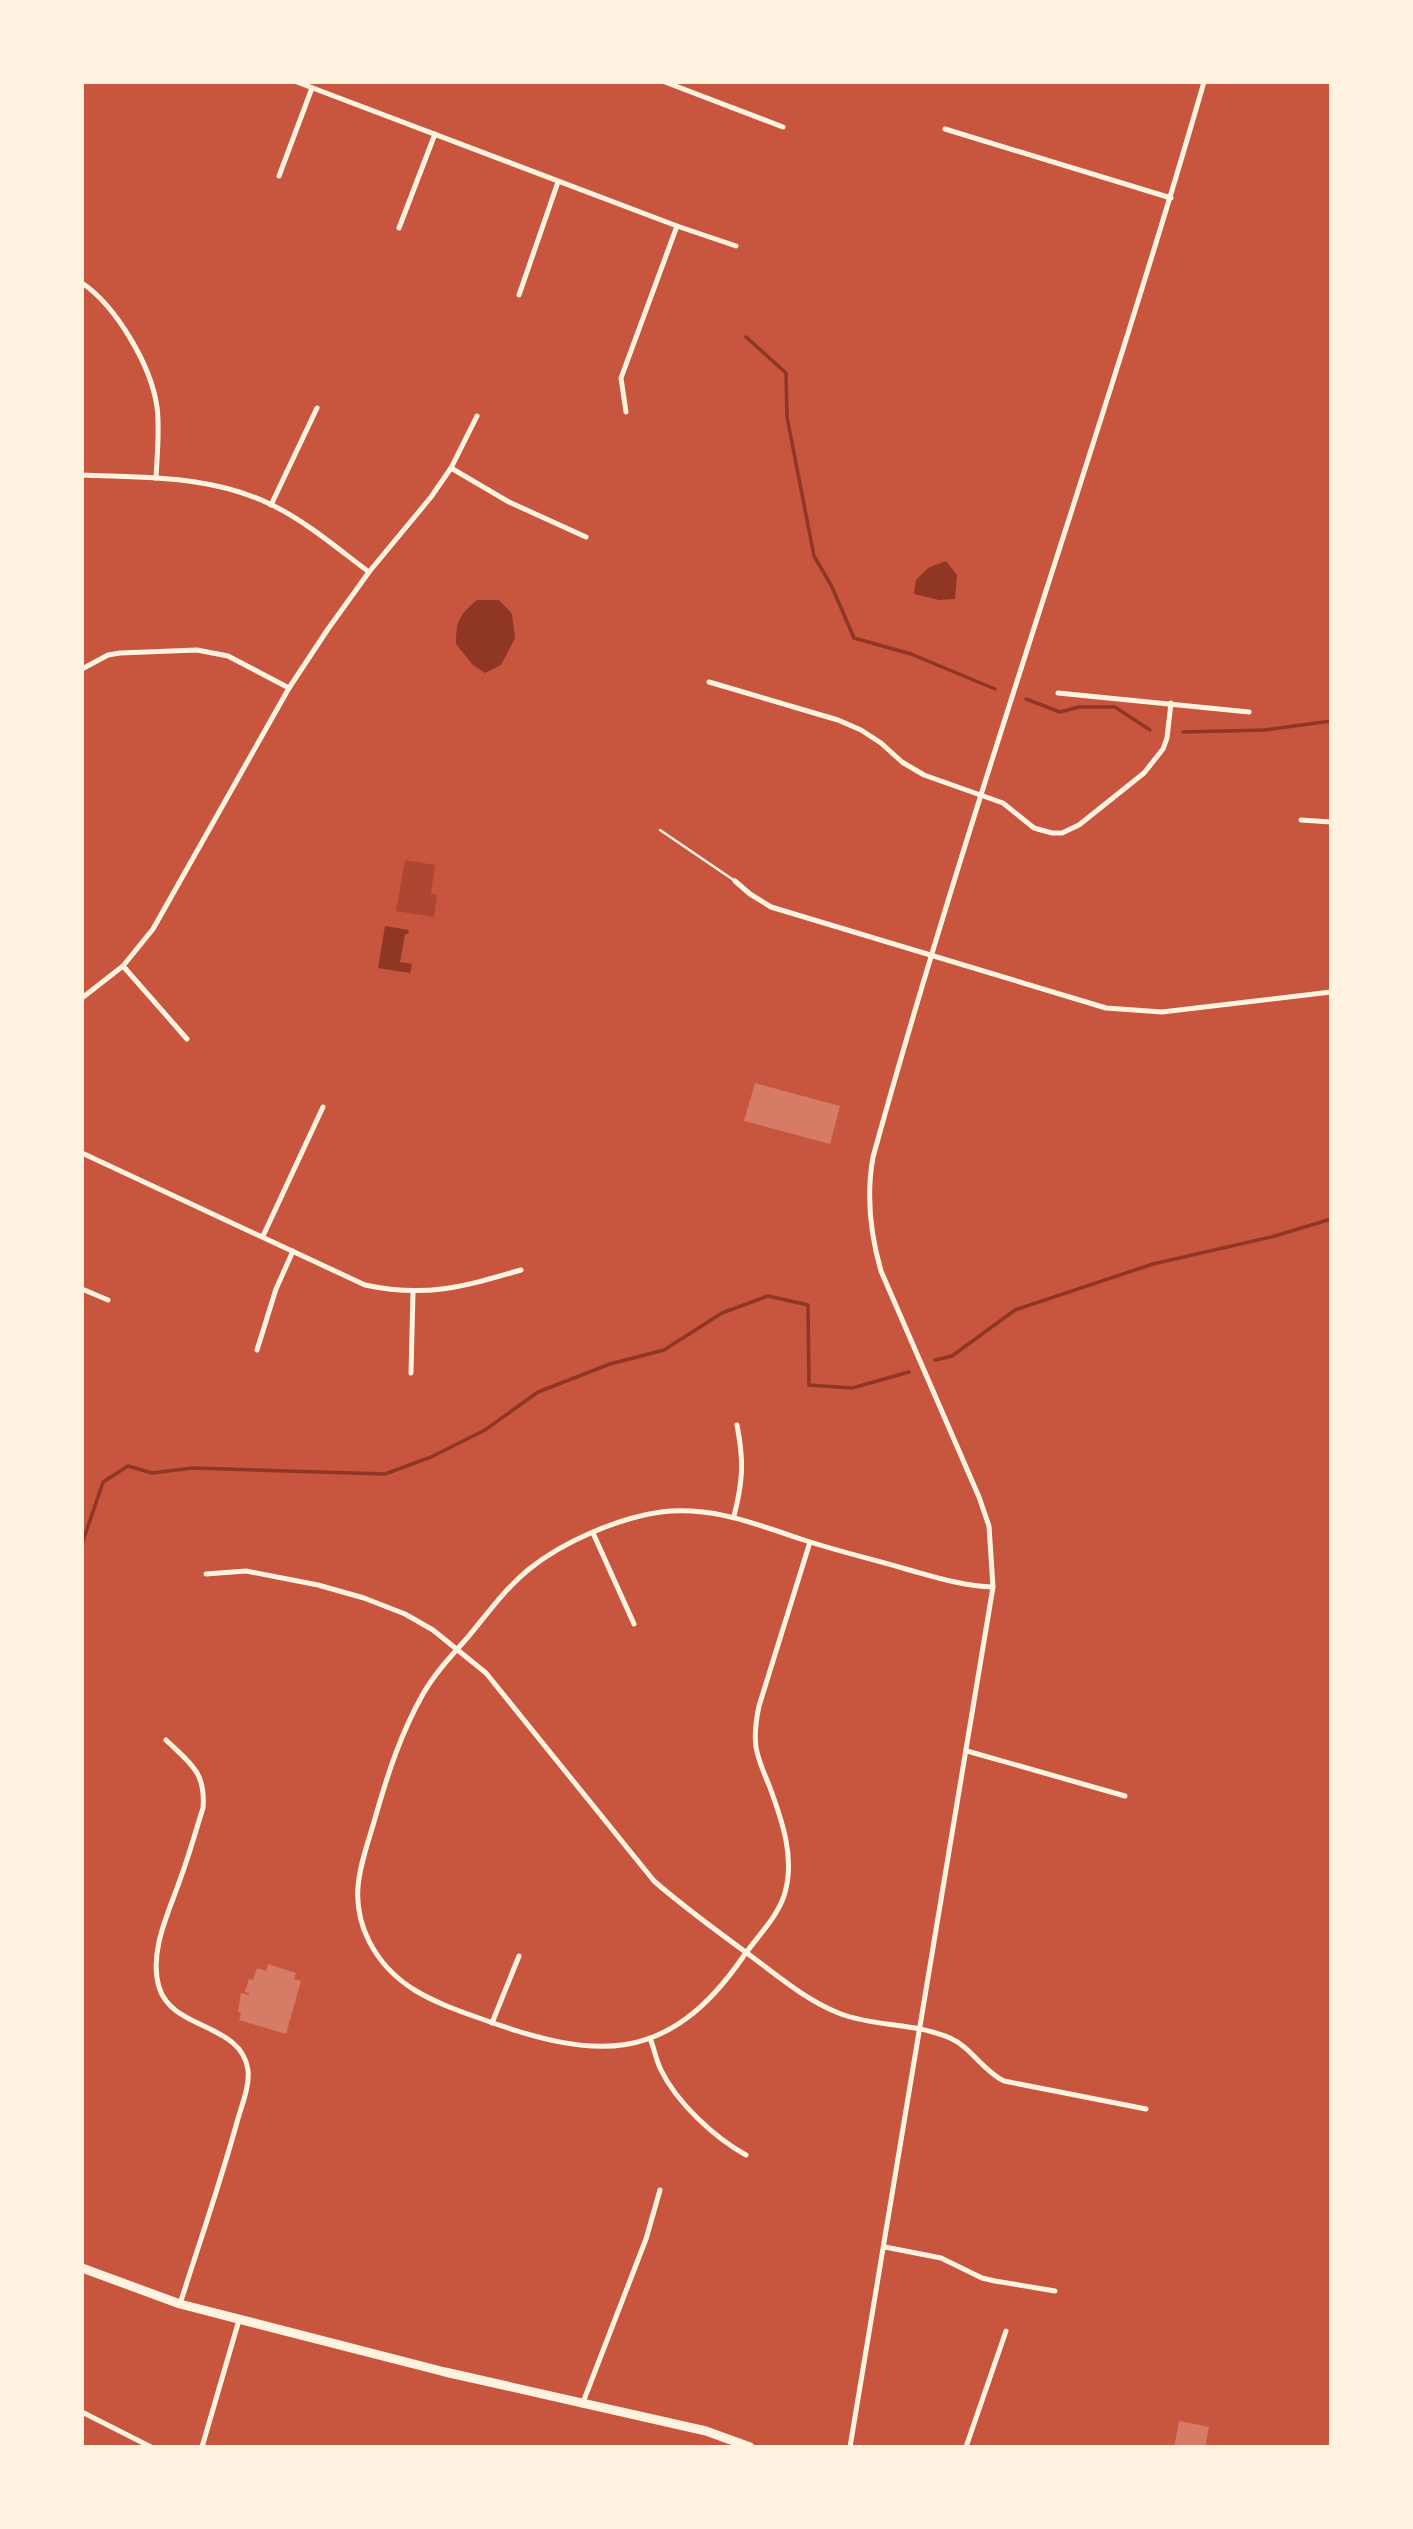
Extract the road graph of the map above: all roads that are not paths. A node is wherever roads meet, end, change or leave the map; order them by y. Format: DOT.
graph roads {
  1 [pos="297,82"];
  2 [pos="665,82"];
  3 [pos="1204,82"];
  4 [pos="312,88"];
  5 [pos="783,127"];
  6 [pos="945,129"];
  7 [pos="435,134"];
  8 [pos="279,176"];
  9 [pos="558,181"];
  10 [pos="1171,198"];
  11 [pos="677,226"];
  12 [pos="399,228"];
  13 [pos="736,246"];
  14 [pos="82,283"];
  15 [pos="519,295"];
  16 [pos="317,408"];
  17 [pos="626,412"];
  18 [pos="477,416"];
  19 [pos="451,468"];
  20 [pos="82,475"];
  21 [pos="156,478"];
  22 [pos="271,505"];
  23 [pos="586,537"];
  24 [pos="369,572"];
  25 [pos="82,669"];
  26 [pos="709,682"];
  27 [pos="289,688"];
  28 [pos="1058,692"];
  29 [pos="1171,703"];
  30 [pos="1249,712"];
  31 [pos="980,794"];
  32 [pos="1301,820"];
  33 [pos="1331,822"];
  34 [pos="660,830"];
  35 [pos="735,881"];
  36 [pos="931,954"];
  37 [pos="123,966"];
  38 [pos="1331,992"];
  39 [pos="82,998"];
  40 [pos="187,1040"];
  41 [pos="323,1107"];
  42 [pos="82,1153"];
  43 [pos="263,1236"];
  44 [pos="293,1251"];
  45 [pos="521,1270"];
  46 [pos="82,1289"];
  47 [pos="413,1292"];
  48 [pos="108,1300"];
  49 [pos="257,1350"];
  50 [pos="411,1373"];
  51 [pos="737,1426"];
  52 [pos="734,1516"];
  53 [pos="593,1532"];
  54 [pos="810,1542"];
  55 [pos="206,1574"];
  56 [pos="993,1587"];
  57 [pos="634,1624"];
  58 [pos="458,1649"];
  59 [pos="166,1740"];
  60 [pos="967,1751"];
  61 [pos="1125,1796"];
  62 [pos="746,1953"];
  63 [pos="519,1956"];
  64 [pos="492,2023"];
  65 [pos="921,2029"];
  66 [pos="650,2038"];
  67 [pos="1146,2109"];
  68 [pos="746,2155"];
  69 [pos="660,2190"];
  70 [pos="885,2247"];
  71 [pos="82,2268"];
  72 [pos="1055,2291"];
  73 [pos="180,2304"];
  74 [pos="239,2320"];
  75 [pos="1006,2331"];
  76 [pos="582,2404"];
  77 [pos="82,2412"];
  78 [pos="151,2447"];
  79 [pos="202,2447"];
  80 [pos="750,2447"];
  81 [pos="850,2447"];
  82 [pos="966,2447"];
  1 -- 4 [label="street"];
  2 -- 5 [label="street"];
  3 -- 10 [label="street"];
  4 -- 7 [label="street"];
  4 -- 8 [label="street"];
  6 -- 10 [label="street"];
  7 -- 9 [label="street"];
  7 -- 12 [label="street"];
  9 -- 11 [label="street"];
  9 -- 15 [label="street"];
  10 -- 31 [label="street"];
  11 -- 13 [label="street"];
  11 -- 17 [label="street"];
  14 -- 21 [label="street"];
  16 -- 22 [label="street"];
  18 -- 19 [label="street"];
  19 -- 23 [label="street"];
  19 -- 24 [label="street"];
  20 -- 21 [label="street"];
  21 -- 22 [label="street"];
  22 -- 24 [label="street"];
  24 -- 27 [label="street"];
  25 -- 27 [label="street"];
  26 -- 31 [label="street"];
  27 -- 37 [label="street"];
  28 -- 29 [label="street"];
  29 -- 30 [label="street"];
  29 -- 31 [label="street"];
  31 -- 36 [label="street"];
  32 -- 33 [label="street"];
  34 -- 35 [label="lane"];
  35 -- 36 [label="street"];
  36 -- 38 [label="street"];
  36 -- 56 [label="street"];
  37 -- 39 [label="street"];
  37 -- 40 [label="street"];
  41 -- 43 [label="street"];
  42 -- 43 [label="street"];
  43 -- 44 [label="street"];
  44 -- 47 [label="street"];
  44 -- 49 [label="street"];
  45 -- 47 [label="street"];
  46 -- 48 [label="street"];
  47 -- 50 [label="street"];
  51 -- 52 [label="street"];
  52 -- 53 [label="street"];
  52 -- 54 [label="street"];
  53 -- 57 [label="street"];
  53 -- 58 [label="street"];
  54 -- 56 [label="street"];
  54 -- 62 [label="street"];
  55 -- 58 [label="street"];
  56 -- 60 [label="street"];
  58 -- 62 [label="street"];
  58 -- 64 [label="street"];
  59 -- 73 [label="street"];
  60 -- 61 [label="street"];
  60 -- 65 [label="street"];
  62 -- 65 [label="street"];
  62 -- 66 [label="street"];
  63 -- 64 [label="street"];
  64 -- 66 [label="street"];
  65 -- 67 [label="street"];
  65 -- 70 [label="street"];
  66 -- 68 [label="street"];
  69 -- 76 [label="street"];
  70 -- 72 [label="street"];
  70 -- 81 [label="street"];
  71 -- 73 [label="main road"];
  73 -- 74 [label="main road"];
  74 -- 76 [label="main road"];
  74 -- 79 [label="street"];
  75 -- 82 [label="street"];
  76 -- 80 [label="main road"];
  77 -- 78 [label="street"];
}
